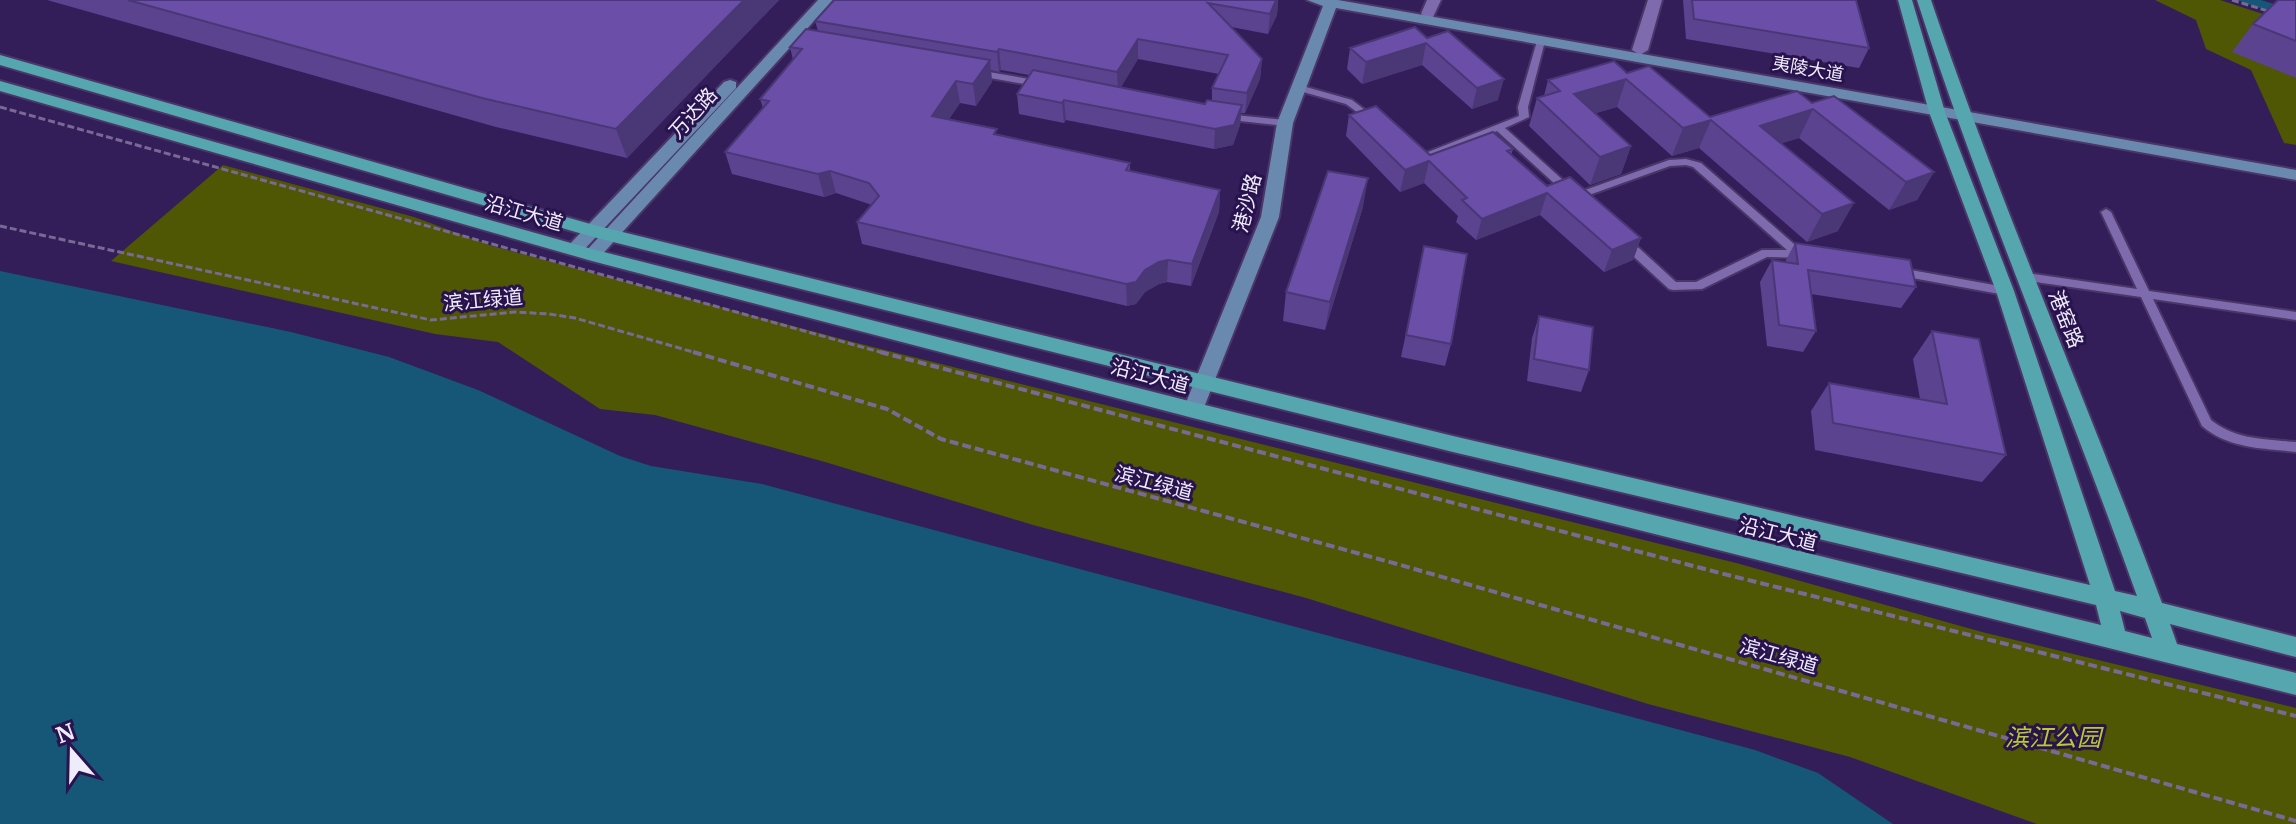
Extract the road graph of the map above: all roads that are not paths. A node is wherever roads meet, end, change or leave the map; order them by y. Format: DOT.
graph roads {
  1 [pos="810,0"];
  2 [pos="826,0"];
  3 [pos="1655,0"];
  4 [pos="1905,0"];
  5 [pos="1924,0"];
  6 [pos="1332,1"];
  7 [pos="1431,7"];
  8 [pos="1541,41"];
  9 [pos="1640,50"];
  10 [pos="0,60"];
  11 [pos="968,71"];
  12 [pos="1045,85"];
  13 [pos="0,86"];
  14 [pos="1299,88"];
  15 [pos="1936,107"];
  16 [pos="1961,112"];
  17 [pos="1215,116"];
  18 [pos="1376,122"];
  19 [pos="1285,123"];
  20 [pos="1498,127"];
  21 [pos="1411,153"];
  22 [pos="2296,163"];
  23 [pos="2296,175"];
  24 [pos="1575,197"];
  25 [pos="1586,207"];
  26 [pos="2106,212"];
  27 [pos="602,233"];
  28 [pos="1619,236"];
  29 [pos="583,253"];
  30 [pos="1798,254"];
  31 [pos="1813,257"];
  32 [pos="1887,270"];
  33 [pos="2026,277"];
  34 [pos="2005,291"];
  35 [pos="2142,294"];
  36 [pos="2296,316"];
  37 [pos="1204,382"];
  38 [pos="1193,410"];
  39 [pos="2296,447"];
  40 [pos="2106,598"];
  41 [pos="2151,610"];
  42 [pos="2116,641"];
  43 [pos="2296,647"];
  44 [pos="2169,653"];
  45 [pos="2296,684"];
  1 -- 27 [label="main road, 万达路"];
  2 -- 27 [label="main road, 万达路"];
  3 -- 9 [label="street"];
  4 -- 15 [label="main road"];
  5 -- 16 [label="main road, 港窑路"];
  6 -- 7 [label="main road, 夷陵大道"];
  6 -- 8 [label="main road, 夷陵大道"];
  6 -- 14 [label="main road, 港沙路"];
  7 -- 9 [label="main road, 夷陵大道"];
  8 -- 15 [label="main road, 夷陵大道"];
  8 -- 20 [label="lane"];
  9 -- 15 [label="main road, 夷陵大道"];
  10 -- 27 [label="main road, 沿江大道"];
  11 -- 12 [label="lane"];
  13 -- 29 [label="main road, 沿江大道"];
  14 -- 18 [label="lane"];
  14 -- 19 [label="main road, 港沙路"];
  15 -- 16 [label="main road, 夷陵大道"];
  15 -- 34 [label="main road"];
  16 -- 22 [label="main road, 夷陵大道"];
  16 -- 23 [label="main road, 夷陵大道"];
  16 -- 33 [label="main road, 港窑路"];
  17 -- 19 [label="lane"];
  19 -- 37 [label="main road, 港沙路"];
  20 -- 21 [label="lane"];
  20 -- 24 [label="lane"];
  24 -- 25 [label="lane"];
  24 -- 30 [label="lane"];
  26 -- 35 [label="lane"];
  27 -- 29 [label="main road, 万达路"];
  27 -- 37 [label="main road, 沿江大道"];
  28 -- 30 [label="lane"];
  29 -- 38 [label="main road, 沿江大道"];
  30 -- 31 [label="lane"];
  32 -- 34 [label="lane"];
  33 -- 35 [label="lane"];
  33 -- 41 [label="main road, 港窑路"];
  34 -- 40 [label="main road"];
  35 -- 36 [label="lane"];
  35 -- 39 [label="lane"];
  37 -- 38 [label="main road, 港沙路"];
  37 -- 40 [label="main road, 沿江大道"];
  38 -- 42 [label="main road, 沿江大道"];
  40 -- 41 [label="main road, 沿江大道"];
  40 -- 42 [label="main road"];
  41 -- 43 [label="main road, 沿江大道"];
  41 -- 44 [label="main road, 港窑路"];
  42 -- 44 [label="main road, 沿江大道"];
  44 -- 45 [label="main road, 沿江大道"];
}
